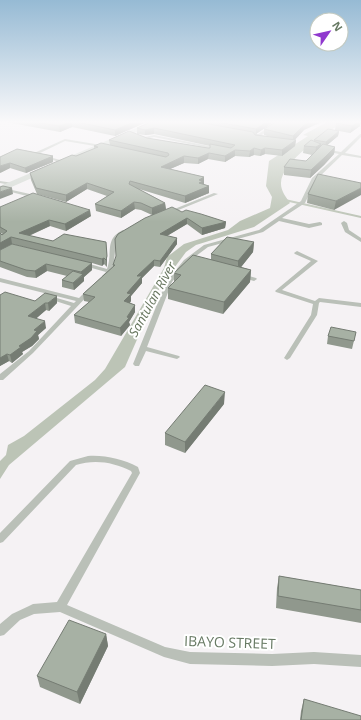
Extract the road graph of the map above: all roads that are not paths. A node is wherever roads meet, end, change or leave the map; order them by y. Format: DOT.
graph roads {
  1 [pos="36,155"];
  2 [pos="83,155"];
  3 [pos="338,155"];
  4 [pos="63,162"];
  5 [pos="314,179"];
  6 [pos="322,181"];
  7 [pos="4,186"];
  8 [pos="21,191"];
  9 [pos="216,194"];
  10 [pos="43,199"];
  11 [pos="176,210"];
  12 [pos="188,214"];
  13 [pos="163,215"];
  14 [pos="278,219"];
  15 [pos="344,223"];
  16 [pos="320,224"];
  17 [pos="129,229"];
  18 [pos="361,240"];
  19 [pos="297,253"];
  20 [pos="186,261"];
  21 [pos="73,262"];
  22 [pos="194,263"];
  23 [pos="110,271"];
  24 [pos="239,275"];
  25 [pos="254,278"];
  26 [pos="0,280"];
  27 [pos="99,281"];
  28 [pos="94,286"];
  29 [pos="32,292"];
  30 [pos="78,302"];
  31 [pos="316,303"];
  32 [pos="361,305"];
  33 [pos="143,348"];
  34 [pos="177,357"];
  35 [pos="287,358"];
  36 [pos="137,364"];
  37 [pos="0,378"];
  38 [pos="0,539"];
  39 [pos="60,607"];
  40 [pos="0,631"];
  41 [pos="361,661"];
  1 -- 4 [label="street"];
  2 -- 4 [label="main road"];
  3 -- 5 [label="street"];
  4 -- 7 [label="main road"];
  5 -- 6 [label="street"];
  5 -- 14 [label="street"];
  7 -- 8 [label="street"];
  7 -- 10 [label="street"];
  9 -- 11 [label="street"];
  11 -- 12 [label="street"];
  11 -- 13 [label="street"];
  14 -- 16 [label="street"];
  14 -- 20 [label="street"];
  15 -- 18 [label="street"];
  17 -- 23 [label="street"];
  19 -- 31 [label="street"];
  20 -- 22 [label="street"];
  20 -- 33 [label="street"];
  21 -- 23 [label="street"];
  23 -- 27 [label="street"];
  24 -- 25 [label="street"];
  26 -- 30 [label="street"];
  28 -- 30 [label="street"];
  29 -- 30 [label="street"];
  30 -- 37 [label="street"];
  31 -- 32 [label="street"];
  31 -- 35 [label="street"];
  33 -- 34 [label="street"];
  33 -- 36 [label="street"];
  38 -- 39 [label="street"];
  39 -- 40 [label="street, IBAYO STREET"];
  39 -- 41 [label="street, IBAYO STREET"];
}
